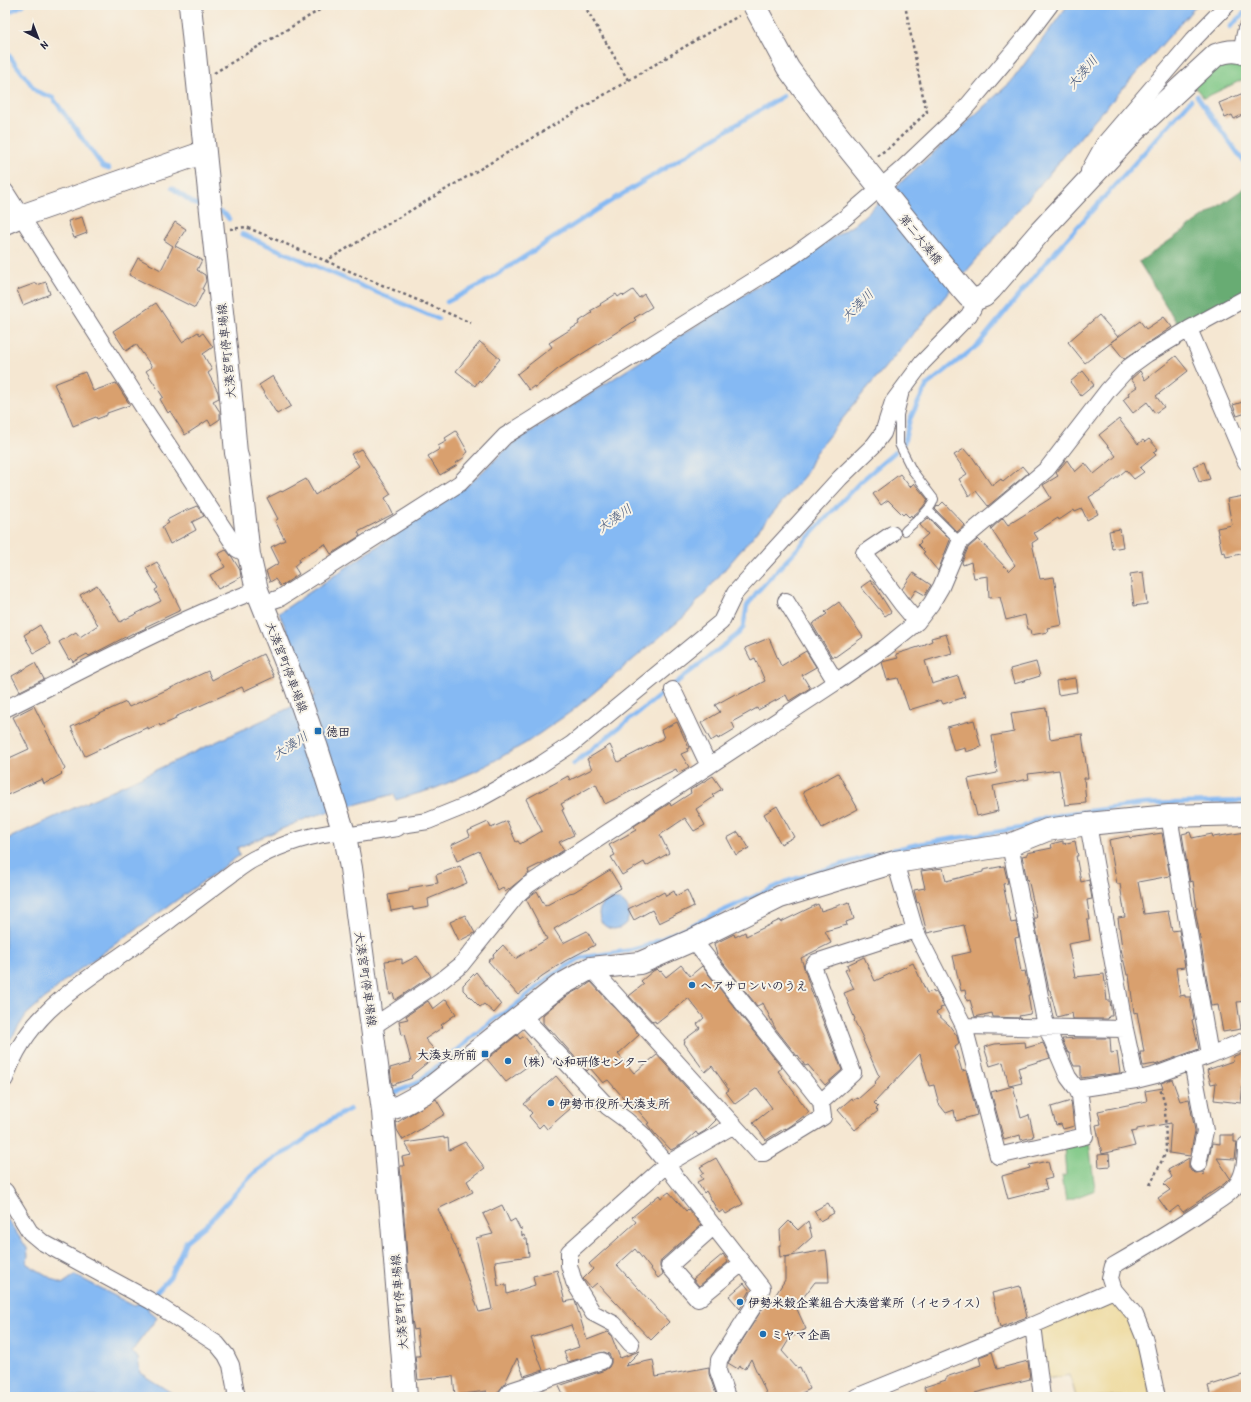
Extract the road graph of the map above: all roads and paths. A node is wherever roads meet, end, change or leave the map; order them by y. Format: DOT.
graph roads {
  1 [pos="190,5"];
  2 [pos="328,5"];
  3 [pos="584,5"];
  4 [pos="905,5"];
  5 [pos="1050,5"];
  6 [pos="1227,5"];
  7 [pos="748,10"];
  8 [pos="1246,29"];
  9 [pos="1243,52"];
  10 [pos="628,80"];
  11 [pos="198,83"];
  12 [pos="205,152"];
  13 [pos="871,160"];
  14 [pos="880,188"];
  15 [pos="5,191"];
  16 [pos="1076,193"];
  17 [pos="212,217"];
  18 [pos="13,219"];
  19 [pos="326,261"];
  20 [pos="969,294"];
  21 [pos="1246,298"];
  22 [pos="471,323"];
  23 [pos="1189,329"];
  24 [pos="904,387"];
  25 [pos="1246,462"];
  26 [pos="928,510"];
  27 [pos="899,532"];
  28 [pos="960,542"];
  29 [pos="249,555"];
  30 [pos="260,597"];
  31 [pos="786,601"];
  32 [pos="917,622"];
  33 [pos="836,682"];
  34 [pos="673,690"];
  35 [pos="5,709"];
  36 [pos="709,766"];
  37 [pos="1246,814"];
  38 [pos="1169,816"];
  39 [pos="1088,824"];
  40 [pos="344,832"];
  41 [pos="1010,845"];
  42 [pos="895,862"];
  43 [pos="915,930"];
  44 [pos="693,940"];
  45 [pos="591,968"];
  46 [pos="522,1015"];
  47 [pos="964,1026"];
  48 [pos="1046,1026"];
  49 [pos="372,1027"];
  50 [pos="1125,1028"];
  51 [pos="1246,1041"];
  52 [pos="1210,1055"];
  53 [pos="1192,1062"];
  54 [pos="1156,1075"];
  55 [pos="5,1078"];
  56 [pos="1136,1080"];
  57 [pos="1078,1089"];
  58 [pos="821,1102"];
  59 [pos="383,1112"];
  60 [pos="734,1125"];
  61 [pos="1246,1145"];
  62 [pos="667,1164"];
  63 [pos="1198,1164"];
  64 [pos="1150,1185"];
  65 [pos="5,1191"];
  66 [pos="714,1226"];
  67 [pos="742,1263"];
  68 [pos="1114,1290"];
  69 [pos="1033,1325"];
  70 [pos="631,1344"];
  71 [pos="602,1361"];
  72 [pos="237,1395"];
  73 [pos="406,1397"];
  74 [pos="506,1397"];
  75 [pos="726,1397"];
  76 [pos="856,1397"];
  77 [pos="1042,1397"];
  78 [pos="1157,1397"];
  1 -- 11 [label="street, 大湊宮町停車場線"];
  2 -- 11 [label="path"];
  3 -- 10 [label="path"];
  4 -- 13 [label="path"];
  5 -- 14 [label="street"];
  6 -- 16 [label="street"];
  7 -- 10 [label="path"];
  7 -- 14 [label="street, 第二大湊橋"];
  8 -- 9 [label="street"];
  9 -- 16 [label="street"];
  10 -- 19 [label="path"];
  11 -- 12 [label="street, 大湊宮町停車場線"];
  12 -- 17 [label="street, 大湊宮町停車場線"];
  12 -- 18 [label="street"];
  14 -- 20 [label="street, 第二大湊橋"];
  14 -- 30 [label="street"];
  15 -- 18 [label="street"];
  16 -- 20 [label="street"];
  17 -- 19 [label="path"];
  17 -- 29 [label="street, 大湊宮町停車場線"];
  18 -- 29 [label="street"];
  19 -- 22 [label="path"];
  20 -- 24 [label="street"];
  21 -- 23 [label="street"];
  23 -- 25 [label="street"];
  23 -- 28 [label="street"];
  24 -- 26 [label="lane"];
  24 -- 40 [label="street"];
  26 -- 27 [label="lane"];
  26 -- 28 [label="lane"];
  27 -- 32 [label="street"];
  28 -- 32 [label="street"];
  29 -- 30 [label="street, 大湊宮町停車場線"];
  30 -- 35 [label="street"];
  30 -- 40 [label="street, 大湊宮町停車場線"];
  31 -- 33 [label="street"];
  32 -- 33 [label="street"];
  33 -- 36 [label="street"];
  34 -- 36 [label="street"];
  36 -- 49 [label="street"];
  37 -- 38 [label="street"];
  38 -- 39 [label="street"];
  38 -- 52 [label="street"];
  39 -- 41 [label="street"];
  39 -- 50 [label="street"];
  40 -- 49 [label="street, 大湊宮町停車場線"];
  40 -- 55 [label="street"];
  41 -- 42 [label="street"];
  41 -- 48 [label="street"];
  42 -- 43 [label="street"];
  42 -- 44 [label="street"];
  43 -- 47 [label="street"];
  43 -- 58 [label="street"];
  44 -- 45 [label="street"];
  44 -- 58 [label="street"];
  45 -- 46 [label="street"];
  45 -- 60 [label="street"];
  46 -- 59 [label="street"];
  46 -- 62 [label="street"];
  47 -- 48 [label="street"];
  47 -- 57 [label="street"];
  48 -- 50 [label="street"];
  48 -- 57 [label="street"];
  49 -- 59 [label="street, 大湊宮町停車場線"];
  50 -- 56 [label="street"];
  51 -- 52 [label="street"];
  52 -- 53 [label="street"];
  53 -- 54 [label="street"];
  53 -- 63 [label="street"];
  54 -- 56 [label="street"];
  54 -- 64 [label="path"];
  56 -- 57 [label="street"];
  58 -- 60 [label="street"];
  59 -- 73 [label="street, 大湊宮町停車場線"];
  60 -- 62 [label="street"];
  61 -- 68 [label="street"];
  62 -- 66 [label="street"];
  62 -- 70 [label="street"];
  65 -- 72 [label="street"];
  66 -- 67 [label="street"];
  66 -- 67 [label="street"];
  67 -- 75 [label="street"];
  68 -- 69 [label="street"];
  68 -- 78 [label="street"];
  69 -- 76 [label="street"];
  69 -- 77 [label="street"];
  71 -- 74 [label="street"];
}
